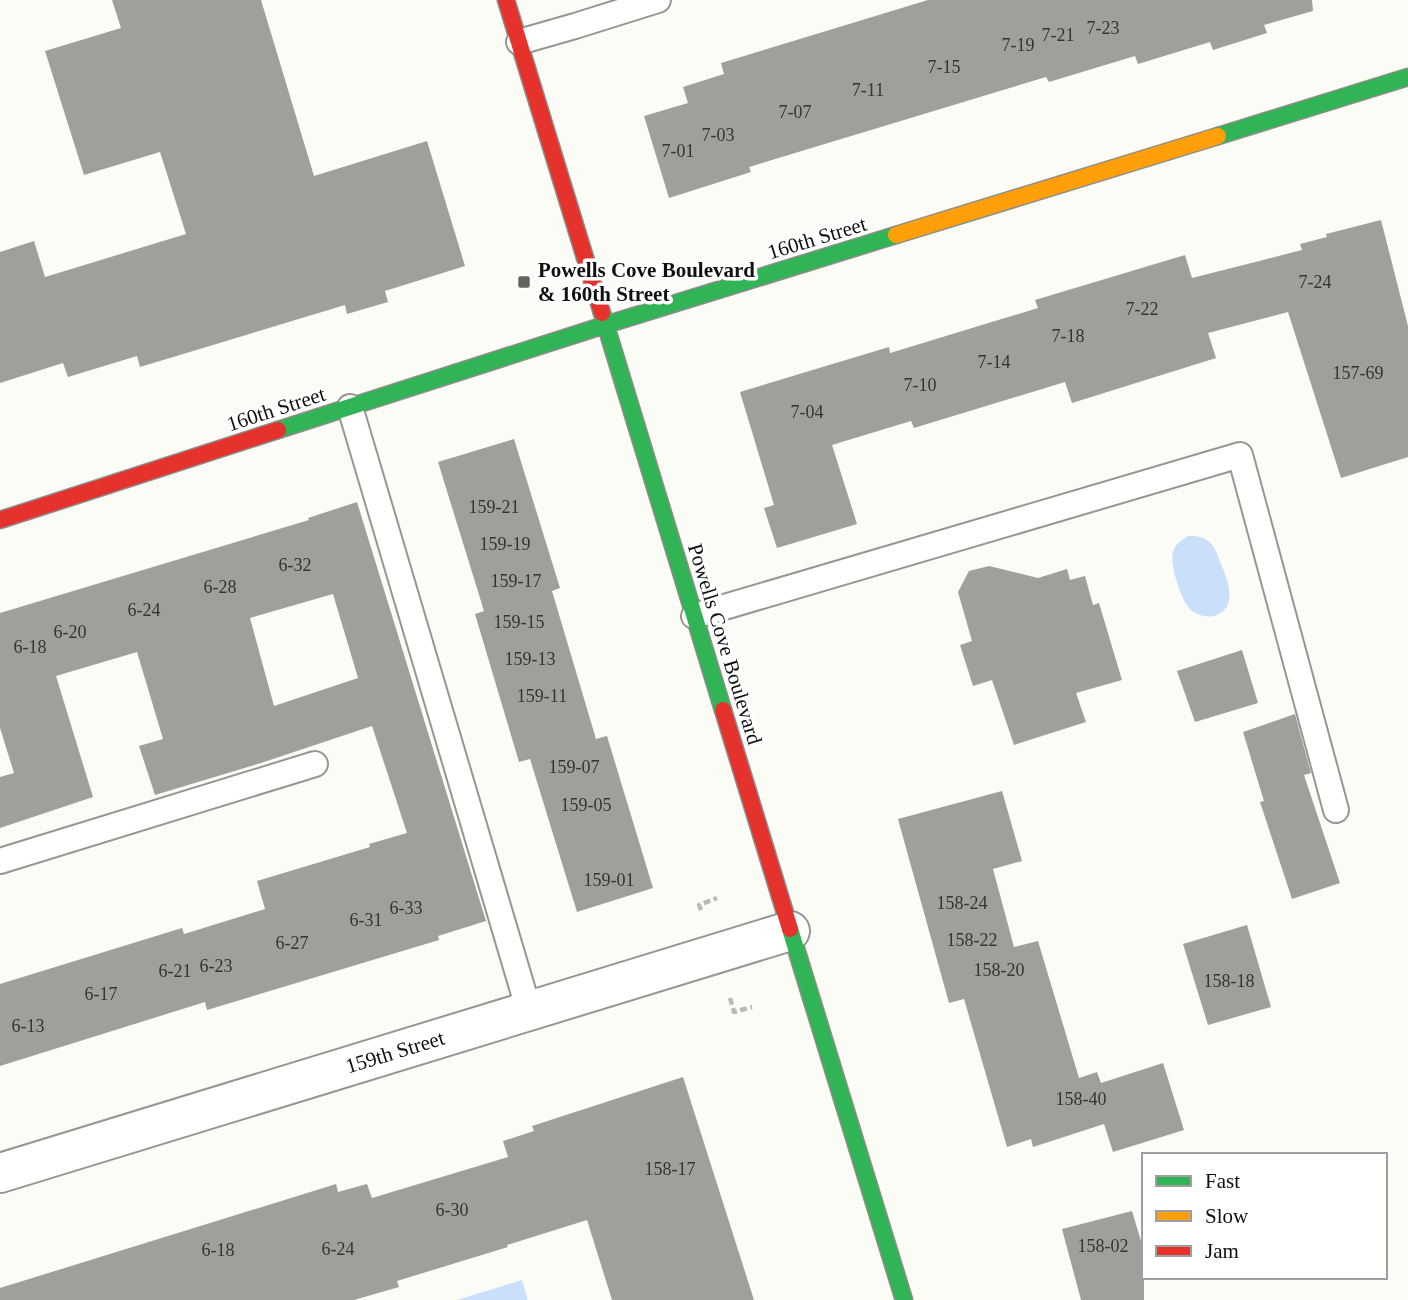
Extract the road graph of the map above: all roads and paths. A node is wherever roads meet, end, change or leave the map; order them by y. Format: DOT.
graph roads {
  1 [pos="506,0"];
  2 [pos="658,0"];
  3 [pos="519,41"];
  4 [pos="1408,78"];
  5 [pos="605,325"];
  6 [pos="350,407"];
  7 [pos="0,520"];
  8 [pos="694,616"];
  9 [pos="315,764"];
  10 [pos="1336,810"];
  11 [pos="0,861"];
  12 [pos="717,898"];
  13 [pos="699,905"];
  14 [pos="790,931"];
  15 [pos="752,1007"];
  16 [pos="529,1011"];
  17 [pos="734,1012"];
  18 [pos="0,1173"];
  19 [pos="904,1300"];
  1 -- 3 [label="street, Powells Cove Boulevard"];
  2 -- 3 [label="lane"];
  3 -- 5 [label="street, Powells Cove Boulevard"];
  4 -- 5 [label="street, 160th Street"];
  5 -- 6 [label="street, 160th Street"];
  5 -- 8 [label="street, Powells Cove Boulevard"];
  6 -- 7 [label="street, 160th Street"];
  6 -- 16 [label="lane"];
  8 -- 10 [label="lane"];
  8 -- 14 [label="street, Powells Cove Boulevard"];
  9 -- 11 [label="lane"];
  12 -- 13 [label="path"];
  14 -- 16 [label="street, 159th Street"];
  14 -- 19 [label="street, Powells Cove Boulevard"];
  15 -- 17 [label="path"];
  16 -- 18 [label="street, 159th Street"];
}
